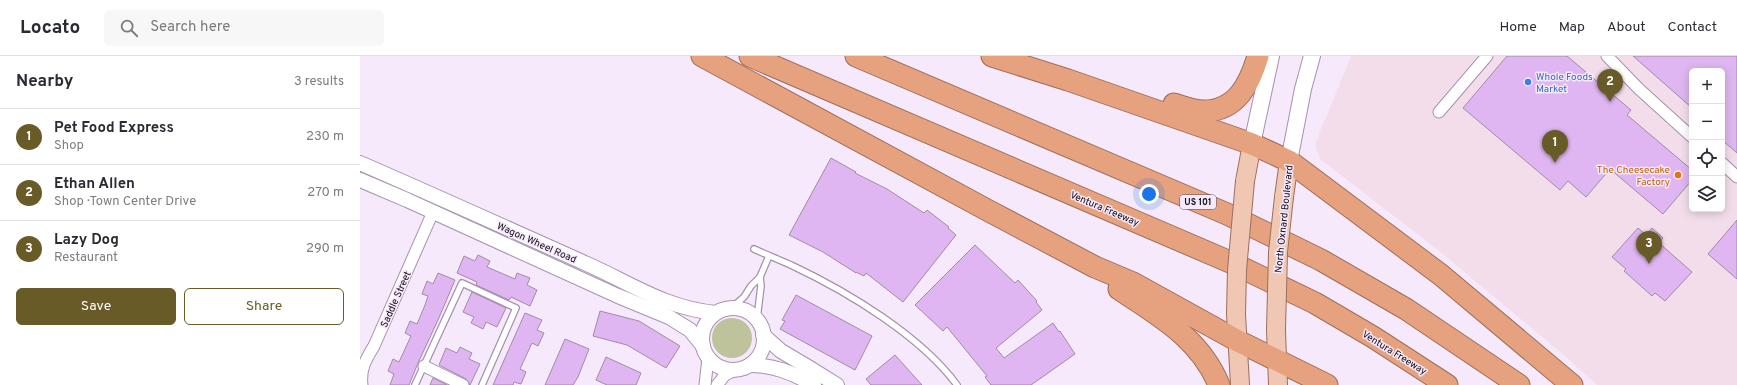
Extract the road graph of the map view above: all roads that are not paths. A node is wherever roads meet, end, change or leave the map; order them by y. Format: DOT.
graph roads {
  1 [pos="702,56"];
  2 [pos="750,56"];
  3 [pos="856,56"];
  4 [pos="992,56"];
  5 [pos="1258,56"];
  6 [pos="1271,56"];
  7 [pos="1312,56"];
  8 [pos="1487,56"];
  9 [pos="1607,56"];
  10 [pos="1068,80"];
  11 [pos="1439,112"];
  12 [pos="1689,133"];
  13 [pos="1252,144"];
  14 [pos="1289,161"];
  15 [pos="360,163"];
  16 [pos="1725,166"];
  17 [pos="1737,177"];
  18 [pos="360,180"];
  19 [pos="434,212"];
  20 [pos="754,249"];
  21 [pos="769,256"];
  22 [pos="1095,267"];
  23 [pos="760,277"];
  24 [pos="731,308"];
  25 [pos="716,313"];
  26 [pos="757,319"];
  27 [pos="763,334"];
  28 [pos="1238,341"];
  29 [pos="706,352"];
  30 [pos="1277,360"];
  31 [pos="750,365"];
  32 [pos="424,366"];
  33 [pos="735,370"];
  34 [pos="362,385"];
  35 [pos="415,385"];
  36 [pos="463,385"];
  37 [pos="482,385"];
  38 [pos="705,385"];
  39 [pos="717,385"];
  40 [pos="814,385"];
  41 [pos="837,385"];
  42 [pos="957,385"];
  43 [pos="1219,385"];
  44 [pos="1240,385"];
  45 [pos="1278,385"];
  46 [pos="1327,385"];
  47 [pos="1447,385"];
  48 [pos="1519,385"];
  49 [pos="1572,385"];
  1 -- 22 [label="highway"];
  2 -- 47 [label="highway, Ventura Freeway"];
  3 -- 48 [label="highway, US 101"];
  4 -- 10 [label="highway"];
  5 -- 10 [label="highway"];
  6 -- 13 [label="main road"];
  7 -- 14 [label="main road, North Oxnard Boulevard"];
  8 -- 11 [label="street"];
  9 -- 12 [label="street"];
  10 -- 13 [label="highway"];
  13 -- 14 [label="highway"];
  13 -- 28 [label="main road, bridge"];
  14 -- 30 [label="main road, North Oxnard Boulevard, bridge"];
  14 -- 49 [label="highway"];
  15 -- 25 [label="street, Wagon Wheel Road"];
  16 -- 17 [label="street"];
  18 -- 19 [label="street, Wagon Wheel Road"];
  19 -- 29 [label="street, Wagon Wheel Road"];
  19 -- 34 [label="street, Saddle Street"];
  20 -- 21 [label="lane"];
  21 -- 23 [label="lane"];
  21 -- 42 [label="lane"];
  22 -- 28 [label="highway"];
  22 -- 43 [label="highway"];
  23 -- 24 [label="lane"];
  23 -- 26 [label="lane"];
  24 -- 25 [label="street"];
  24 -- 26 [label="street"];
  25 -- 29 [label="street"];
  26 -- 27 [label="street"];
  27 -- 31 [label="street"];
  27 -- 41 [label="street"];
  28 -- 30 [label="highway"];
  28 -- 44 [label="main road"];
  29 -- 33 [label="street"];
  29 -- 38 [label="street"];
  30 -- 45 [label="main road, North Oxnard Boulevard"];
  30 -- 46 [label="highway"];
  31 -- 33 [label="street"];
  31 -- 40 [label="street"];
  32 -- 35 [label="lane"];
  32 -- 36 [label="street"];
  32 -- 37 [label="lane"];
  33 -- 39 [label="street"];
}
